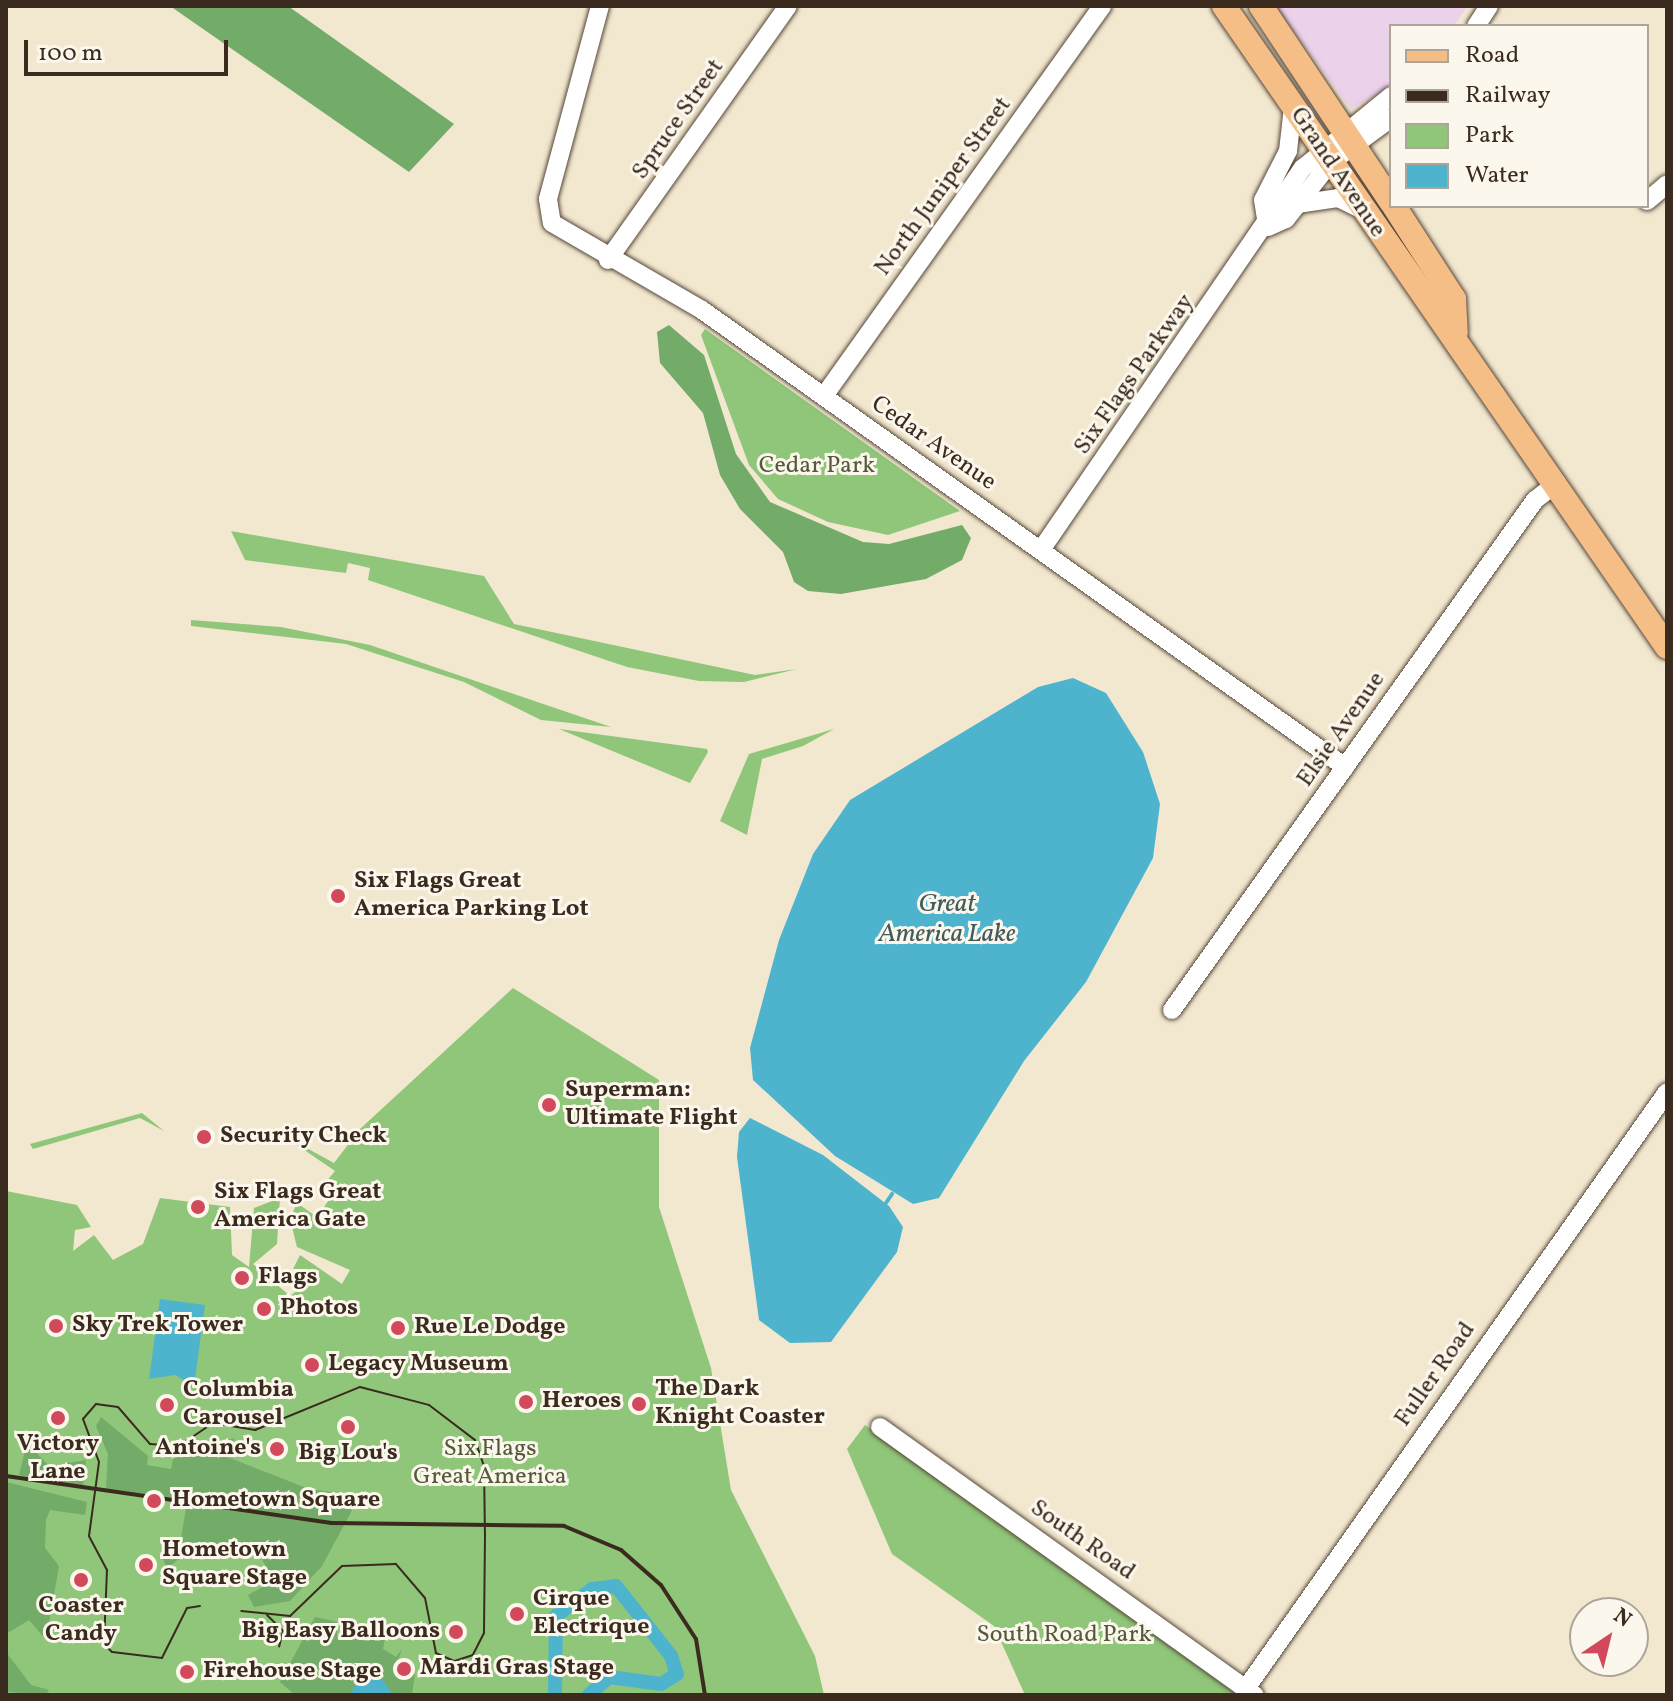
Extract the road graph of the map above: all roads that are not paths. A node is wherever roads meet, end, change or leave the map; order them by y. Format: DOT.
graph roads {
  1 [pos="600,6"];
  2 [pos="788,6"];
  3 [pos="1102,6"];
  4 [pos="1224,6"];
  5 [pos="1261,6"];
  6 [pos="1489,6"];
  7 [pos="1477,24"];
  8 [pos="1389,98"];
  9 [pos="1293,107"];
  10 [pos="1389,119"];
  11 [pos="1349,138"];
  12 [pos="1326,157"];
  13 [pos="1667,184"];
  14 [pos="1389,199"];
  15 [pos="1649,199"];
  16 [pos="1297,204"];
  17 [pos="1395,208"];
  18 [pos="1361,209"];
  19 [pos="1268,227"];
  20 [pos="608,260"];
  21 [pos="1456,333"];
  22 [pos="824,396"];
  23 [pos="1557,483"];
  24 [pos="1041,550"];
  25 [pos="1667,647"];
  26 [pos="1345,767"];
  27 [pos="1172,1010"];
  28 [pos="1667,1092"];
  29 [pos="880,1427"];
  30 [pos="1251,1691"];
  1 -- 20 [label="street, Cedar Avenue"];
  2 -- 20 [label="street, Spruce Street"];
  3 -- 22 [label="street, North Juniper Street"];
  4 -- 9 [label="main road, Grand Avenue"];
  5 -- 11 [label="main road, Grand Avenue"];
  6 -- 7 [label="street"];
  8 -- 11 [label="street"];
  9 -- 12 [label="main road, Grand Avenue"];
  9 -- 19 [label="street"];
  10 -- 11 [label="street"];
  11 -- 12 [label="street"];
  11 -- 14 [label="main road, Grand Avenue"];
  12 -- 16 [label="street, Six Flags Parkway"];
  12 -- 18 [label="main road, Grand Avenue"];
  12 -- 19 [label="street, Six Flags Parkway"];
  13 -- 15 [label="street"];
  16 -- 18 [label="street"];
  16 -- 19 [label="street, Six Flags Parkway"];
  17 -- 21 [label="main road, Grand Avenue"];
  18 -- 21 [label="main road, Grand Avenue"];
  19 -- 24 [label="street, Six Flags Parkway"];
  20 -- 22 [label="street, Cedar Avenue"];
  21 -- 23 [label="main road, Grand Avenue"];
  22 -- 24 [label="street, Cedar Avenue"];
  23 -- 25 [label="main road, Grand Avenue"];
  23 -- 26 [label="street, Elsie Avenue"];
  24 -- 26 [label="street, Cedar Avenue"];
  26 -- 27 [label="street, Elsie Avenue"];
  28 -- 30 [label="street, Fuller Road"];
  29 -- 30 [label="street, South Road"];
}
